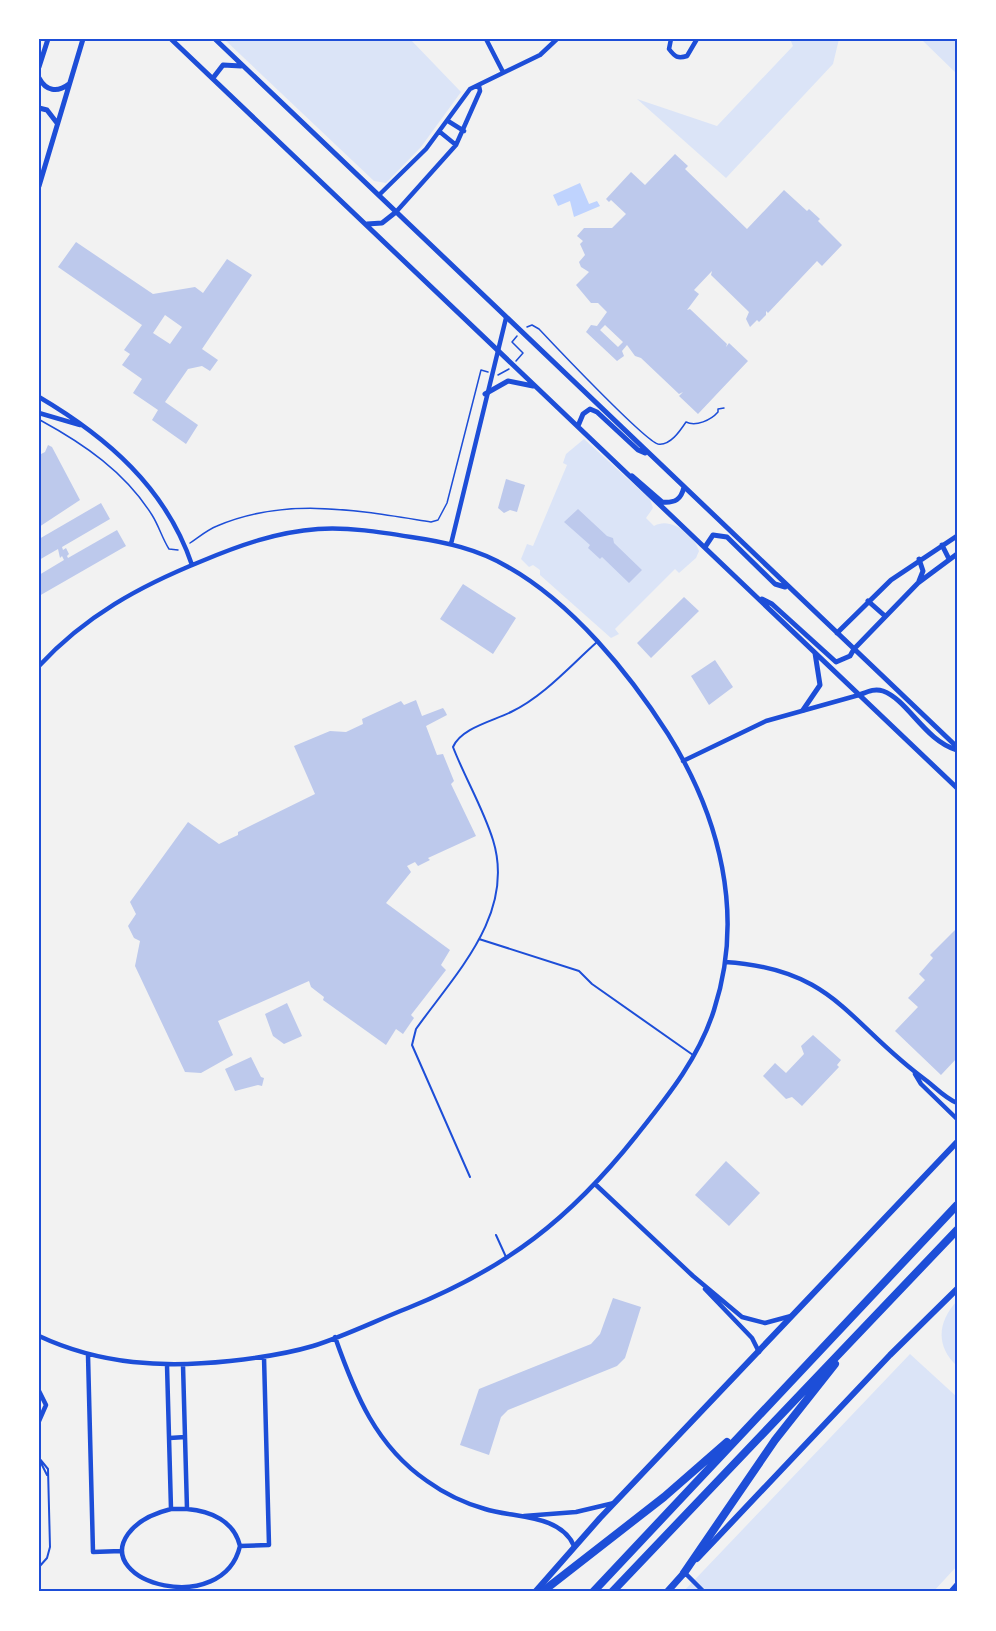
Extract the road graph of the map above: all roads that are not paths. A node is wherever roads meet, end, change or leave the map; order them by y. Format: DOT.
graph roads {
  1 [pos="48,39"];
  2 [pos="83,39"];
  3 [pos="171,39"];
  4 [pos="215,39"];
  5 [pos="486,39"];
  6 [pos="556,39"];
  7 [pos="671,39"];
  8 [pos="697,39"];
  9 [pos="243,66"];
  10 [pos="39,67"];
  11 [pos="503,72"];
  12 [pos="39,78"];
  13 [pos="213,78"];
  14 [pos="69,84"];
  15 [pos="479,86"];
  16 [pos="39,108"];
  17 [pos="448,121"];
  18 [pos="57,123"];
  19 [pos="464,131"];
  20 [pos="440,132"];
  21 [pos="456,145"];
  22 [pos="39,186"];
  23 [pos="379,195"];
  24 [pos="396,212"];
  25 [pos="367,224"];
  26 [pos="506,318"];
  27 [pos="498,350"];
  28 [pos="540,389"];
  29 [pos="486,394"];
  30 [pos="39,397"];
  31 [pos="39,413"];
  32 [pos="82,425"];
  33 [pos="578,426"];
  34 [pos="649,454"];
  35 [pos="626,472"];
  36 [pos="684,487"];
  37 [pos="957,536"];
  38 [pos="451,544"];
  39 [pos="942,545"];
  40 [pos="705,547"];
  41 [pos="957,554"];
  42 [pos="919,559"];
  43 [pos="949,559"];
  44 [pos="192,565"];
  45 [pos="918,583"];
  46 [pos="789,589"];
  47 [pos="756,595"];
  48 [pos="868,601"];
  49 [pos="885,616"];
  50 [pos="837,633"];
  51 [pos="597,642"];
  52 [pos="854,649"];
  53 [pos="815,652"];
  54 [pos="39,666"];
  55 [pos="860,694"];
  56 [pos="803,710"];
  57 [pos="957,748"];
  58 [pos="683,761"];
  59 [pos="957,788"];
  60 [pos="479,939"];
  61 [pos="725,962"];
  62 [pos="693,1056"];
  63 [pos="914,1072"];
  64 [pos="957,1103"];
  65 [pos="957,1119"];
  66 [pos="957,1142"];
  67 [pos="470,1177"];
  68 [pos="595,1184"];
  69 [pos="957,1205"];
  70 [pos="957,1230"];
  71 [pos="496,1235"];
  72 [pos="507,1258"];
  73 [pos="693,1276"];
  74 [pos="957,1289"];
  75 [pos="796,1313"];
  76 [pos="871,1321"];
  77 [pos="39,1336"];
  78 [pos="335,1337"];
  79 [pos="759,1352"];
  80 [pos="88,1355"];
  81 [pos="264,1357"];
  82 [pos="167,1365"];
  83 [pos="183,1365"];
  84 [pos="39,1393"];
  85 [pos="754,1418"];
  86 [pos="39,1421"];
  87 [pos="185,1437"];
  88 [pos="170,1438"];
  89 [pos="39,1459"];
  90 [pos="614,1503"];
  91 [pos="171,1509"];
  92 [pos="187,1509"];
  93 [pos="519,1516"];
  94 [pos="240,1546"];
  95 [pos="574,1546"];
  96 [pos="121,1551"];
  97 [pos="39,1567"];
  98 [pos="684,1573"];
  99 [pos="957,1584"];
  100 [pos="534,1592"];
  101 [pos="543,1592"];
  102 [pos="593,1592"];
  103 [pos="612,1592"];
  104 [pos="667,1592"];
  105 [pos="704,1592"];
  106 [pos="950,1592"];
  1 -- 10 [label="street"];
  2 -- 14 [label="street"];
  3 -- 13 [label="street"];
  4 -- 9 [label="street"];
  5 -- 11 [label="street"];
  6 -- 11 [label="street"];
  7 -- 8 [label="street"];
  9 -- 13 [label="street"];
  9 -- 23 [label="street"];
  11 -- 15 [label="street"];
  12 -- 14 [label="street"];
  13 -- 25 [label="street"];
  14 -- 18 [label="street"];
  15 -- 17 [label="street"];
  15 -- 19 [label="street"];
  16 -- 18 [label="street"];
  17 -- 19 [label="street"];
  17 -- 20 [label="street"];
  18 -- 22 [label="street"];
  19 -- 21 [label="street"];
  20 -- 21 [label="street"];
  20 -- 23 [label="street"];
  21 -- 24 [label="street"];
  23 -- 24 [label="street"];
  24 -- 25 [label="street"];
  24 -- 26 [label="street"];
  25 -- 27 [label="street"];
  26 -- 27 [label="street"];
  26 -- 34 [label="street"];
  27 -- 28 [label="street"];
  27 -- 29 [label="street"];
  28 -- 29 [label="street"];
  28 -- 33 [label="street"];
  29 -- 38 [label="street"];
  30 -- 32 [label="street"];
  31 -- 32 [label="street"];
  32 -- 44 [label="street"];
  33 -- 34 [label="street"];
  33 -- 35 [label="street"];
  34 -- 36 [label="street"];
  35 -- 36 [label="street"];
  35 -- 40 [label="street"];
  36 -- 46 [label="street"];
  37 -- 39 [label="street"];
  38 -- 44 [label="street"];
  38 -- 51 [label="street"];
  39 -- 42 [label="street"];
  39 -- 43 [label="street"];
  40 -- 46 [label="street"];
  40 -- 47 [label="street"];
  41 -- 43 [label="street"];
  42 -- 45 [label="street"];
  42 -- 48 [label="street"];
  43 -- 45 [label="street"];
  44 -- 54 [label="street"];
  45 -- 49 [label="street"];
  46 -- 50 [label="street"];
  47 -- 52 [label="street"];
  47 -- 53 [label="street"];
  48 -- 49 [label="street"];
  48 -- 50 [label="street"];
  49 -- 52 [label="street"];
  50 -- 52 [label="street"];
  51 -- 58 [label="street"];
  51 -- 60 [label="lane"];
  52 -- 57 [label="street"];
  53 -- 55 [label="street"];
  53 -- 56 [label="street"];
  55 -- 56 [label="street"];
  55 -- 57 [label="street"];
  55 -- 59 [label="street"];
  56 -- 58 [label="street"];
  58 -- 61 [label="street"];
  60 -- 62 [label="lane"];
  60 -- 67 [label="lane"];
  61 -- 62 [label="street"];
  61 -- 63 [label="street"];
  62 -- 68 [label="street"];
  63 -- 64 [label="street"];
  63 -- 65 [label="street"];
  66 -- 75 [label="main road"];
  68 -- 72 [label="street"];
  68 -- 73 [label="street"];
  69 -- 85 [label="highway"];
  70 -- 76 [label="highway"];
  71 -- 72 [label="lane"];
  72 -- 78 [label="street"];
  73 -- 75 [label="street"];
  73 -- 79 [label="street"];
  74 -- 98 [label="main road"];
  75 -- 79 [label="main road"];
  76 -- 98 [label="highway"];
  76 -- 103 [label="highway"];
  77 -- 80 [label="street"];
  78 -- 81 [label="street"];
  78 -- 93 [label="street"];
  79 -- 90 [label="main road"];
  80 -- 82 [label="street"];
  80 -- 96 [label="street"];
  81 -- 83 [label="street"];
  81 -- 94 [label="street"];
  82 -- 83 [label="street"];
  82 -- 88 [label="street"];
  83 -- 87 [label="street"];
  84 -- 86 [label="street"];
  85 -- 101 [label="highway"];
  85 -- 102 [label="highway"];
  87 -- 88 [label="street"];
  87 -- 92 [label="street"];
  88 -- 91 [label="street"];
  89 -- 97 [label="lane"];
  90 -- 93 [label="street"];
  90 -- 95 [label="main road"];
  91 -- 92 [label="street"];
  91 -- 96 [label="street"];
  92 -- 94 [label="street"];
  93 -- 95 [label="street"];
  94 -- 96 [label="street"];
  95 -- 100 [label="main road"];
  98 -- 104 [label="main road"];
  98 -- 105 [label="street"];
  99 -- 106 [label="street"];
}
